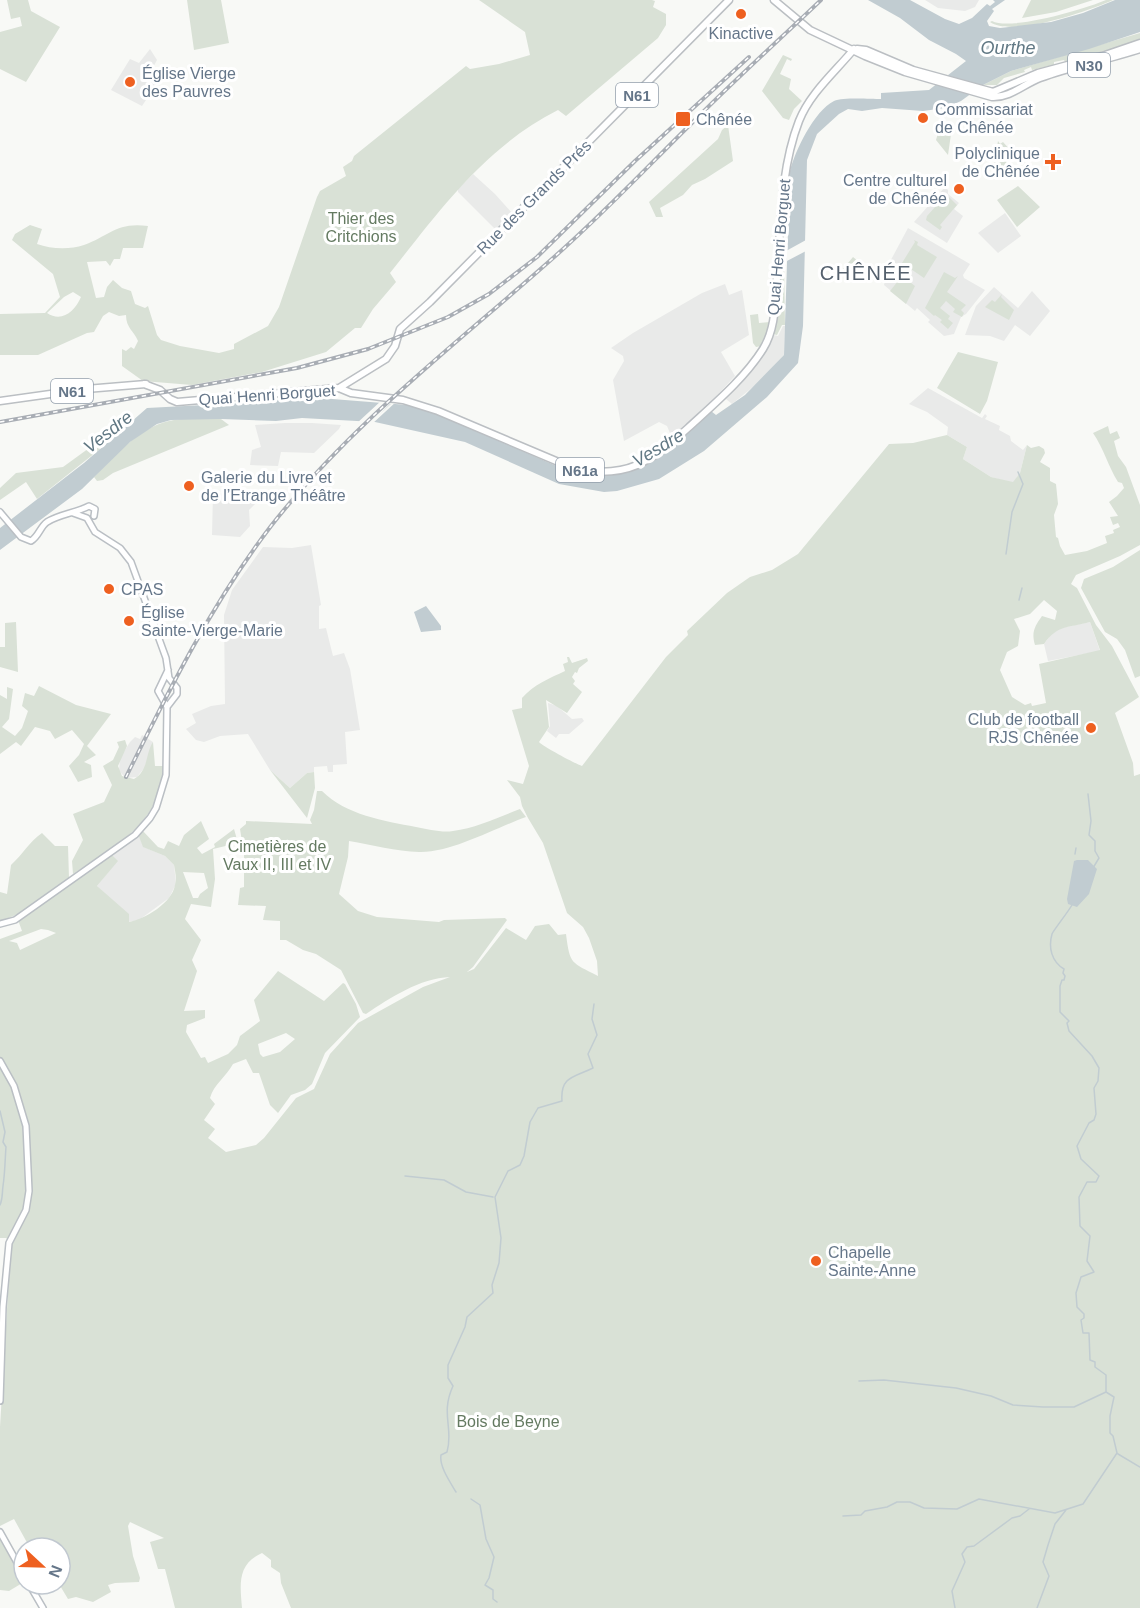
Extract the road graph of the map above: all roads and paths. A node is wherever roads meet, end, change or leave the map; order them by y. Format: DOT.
graph roads {
  1 [pos="729,0"];
  2 [pos="776,1"];
  3 [pos="1140,44"];
  4 [pos="854,49"];
  5 [pos="1140,49"];
  6 [pos="977,91"];
  7 [pos="349,384"];
  8 [pos="339,388"];
  9 [pos="351,393"];
  10 [pos="0,401"];
  11 [pos="84,509"];
  12 [pos="0,512"];
  13 [pos="73,513"];
  14 [pos="94,516"];
  15 [pos="86,517"];
  16 [pos="99,534"];
  17 [pos="168,670"];
  18 [pos="162,682"];
  19 [pos="172,682"];
  20 [pos="168,700"];
  21 [pos="0,924"];
  22 [pos="0,1061"];
  23 [pos="0,1401"];
  24 [pos="0,1532"];
  25 [pos="12,1554"];
  1 -- 7 [label="main road, Rue des Grands Prés / N61"];
  2 -- 4 [label="main road, N30"];
  3 -- 6 [label="main road, N30"];
  4 -- 6 [label="main road, N30"];
  4 -- 9 [label="main road, Quai Henri Borguet / N61a"];
  5 -- 6 [label="main road, N30"];
  7 -- 8 [label="main road, Rue des Grands Prés / N61"];
  7 -- 9 [label="main road, Quai Henri Borguet"];
  8 -- 9 [label="main road, Quai Henri Borguet"];
  8 -- 10 [label="main road, Quai Henri Borguet / N61"];
  11 -- 13 [label="main road"];
  11 -- 14 [label="main road"];
  11 -- 15 [label="main road"];
  12 -- 13 [label="main road"];
  13 -- 15 [label="main road"];
  14 -- 15 [label="main road"];
  14 -- 16 [label="main road"];
  15 -- 16 [label="main road"];
  16 -- 17 [label="main road"];
  17 -- 18 [label="main road"];
  17 -- 19 [label="main road"];
  18 -- 19 [label="main road"];
  18 -- 20 [label="main road"];
  19 -- 20 [label="main road"];
  20 -- 21 [label="main road"];
  22 -- 23 [label="main road"];
  24 -- 25 [label="main road"];
}
